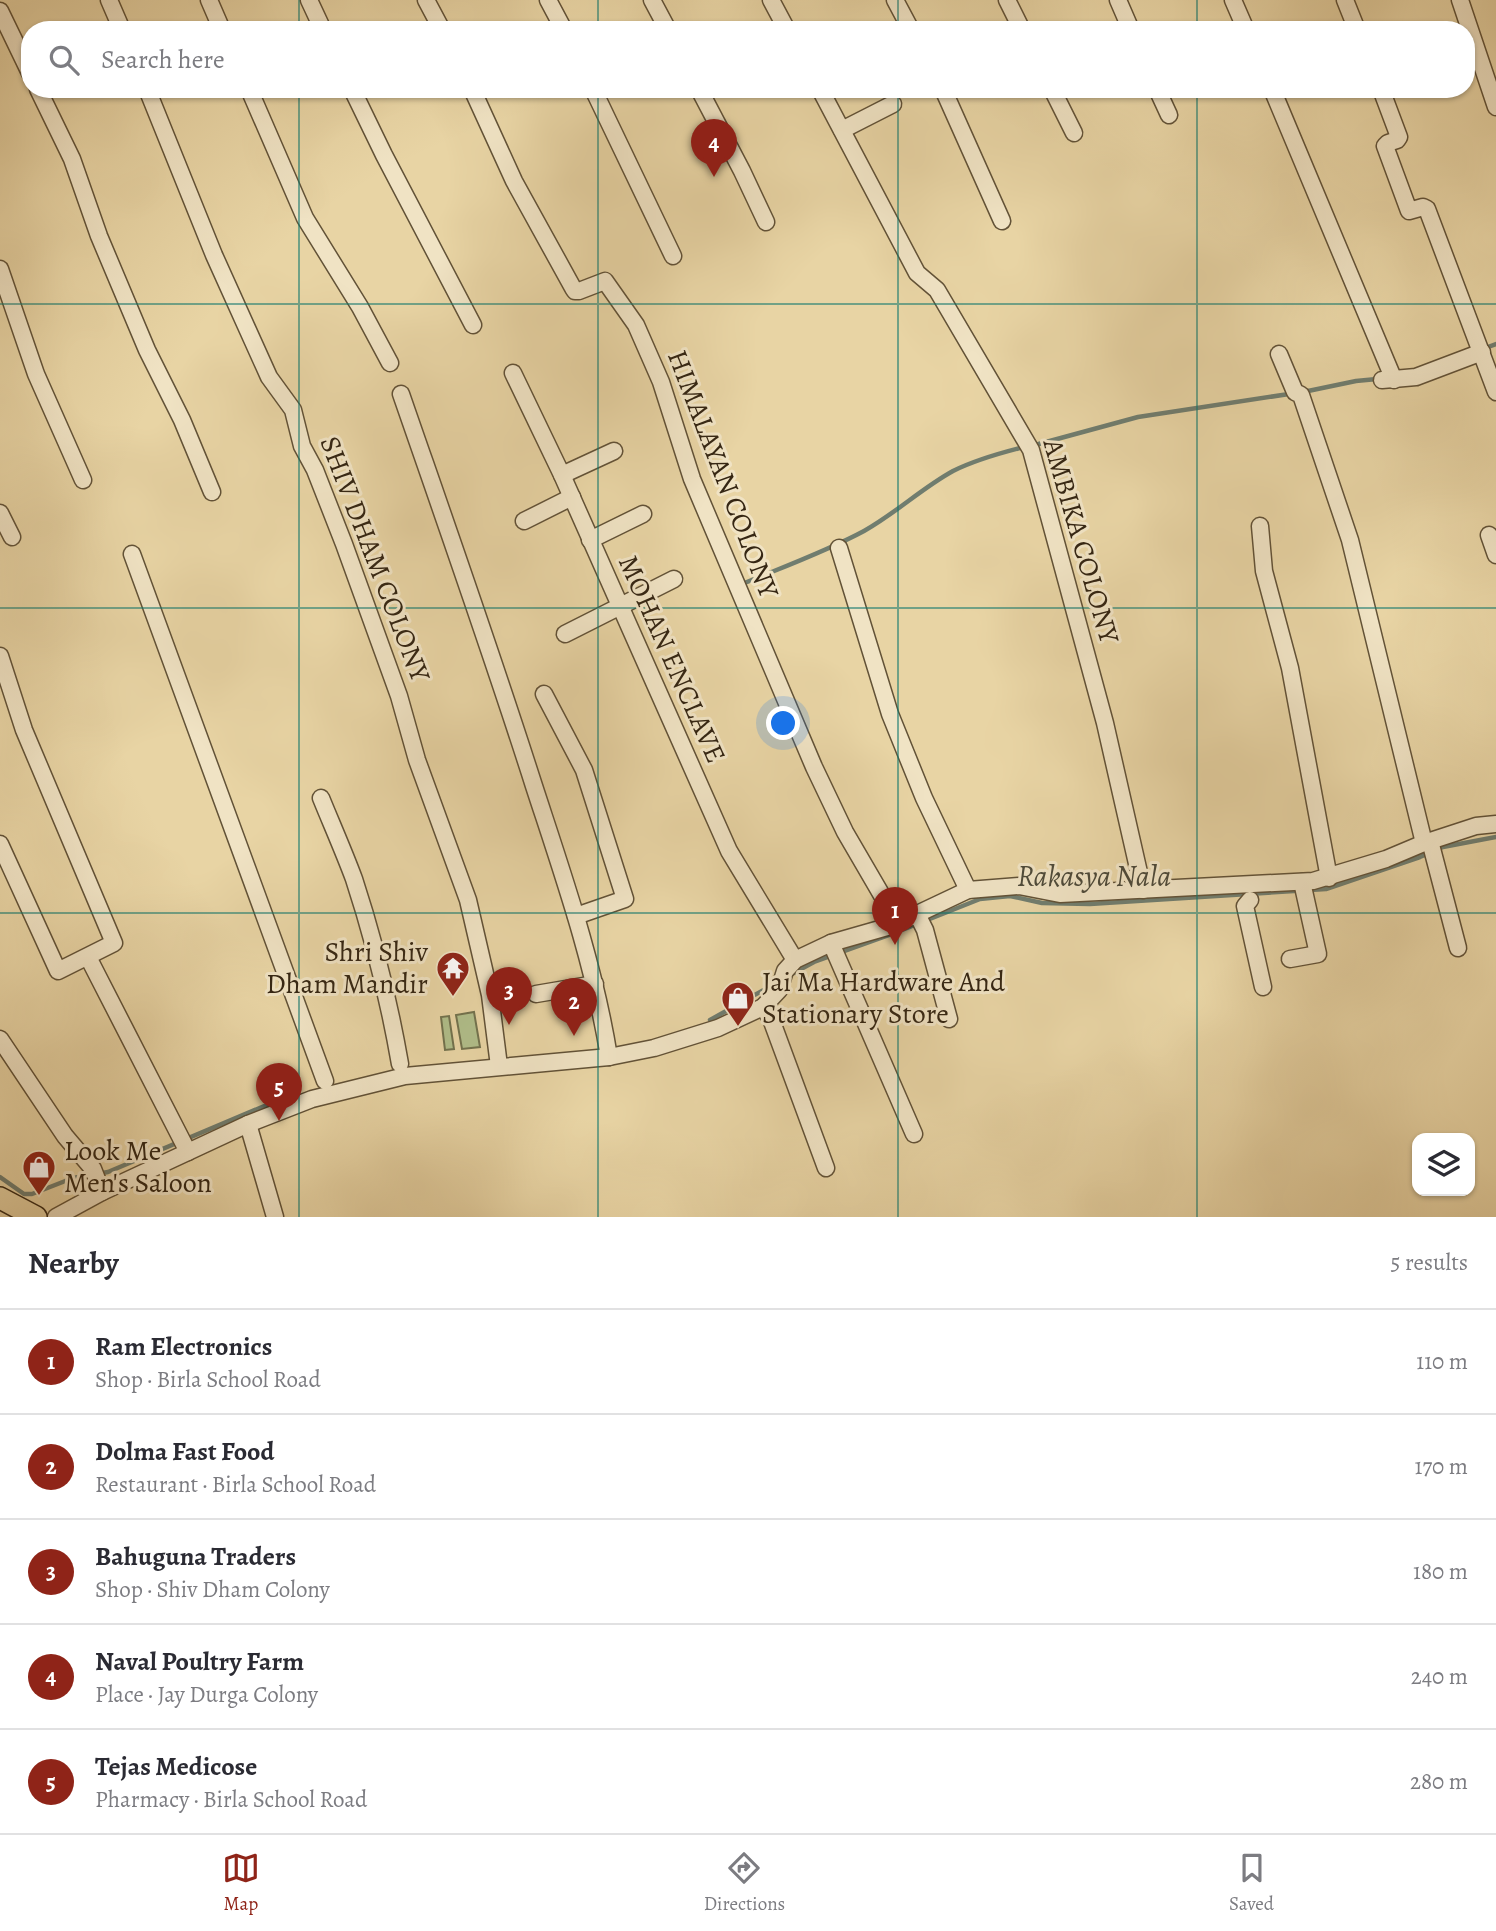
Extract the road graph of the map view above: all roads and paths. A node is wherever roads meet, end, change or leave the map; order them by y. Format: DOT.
graph roads {
  1 [pos="109,0"];
  2 [pos="209,0"];
  3 [pos="309,0"];
  4 [pos="426,0"];
  5 [pos="548,0"];
  6 [pos="652,0"];
  7 [pos="771,0"];
  8 [pos="895,0"];
  9 [pos="1007,0"];
  10 [pos="1118,0"];
  11 [pos="1233,0"];
  12 [pos="1345,0"];
  13 [pos="1460,0"];
  14 [pos="0,11"];
  15 [pos="118,21"];
  16 [pos="218,21"];
  17 [pos="319,21"];
  18 [pos="437,21"];
  19 [pos="559,21"];
  20 [pos="663,21"];
  21 [pos="783,21"];
  22 [pos="906,21"];
  23 [pos="1018,21"];
  24 [pos="1127,21"];
  25 [pos="1242,21"];
  26 [pos="1353,21"];
  27 [pos="1467,21"];
  28 [pos="1475,45"];
  29 [pos="21,54"];
  30 [pos="42,98"];
  31 [pos="151,98"];
  32 [pos="253,98"];
  33 [pos="356,98"];
  34 [pos="476,98"];
  35 [pos="597,98"];
  36 [pos="704,98"];
  37 [pos="825,98"];
  38 [pos="947,98"];
  39 [pos="1056,98"];
  40 [pos="1161,98"];
  41 [pos="1276,98"];
  42 [pos="1384,98"];
  43 [pos="893,104"];
  44 [pos="1496,107"];
  45 [pos="1169,115"];
  46 [pos="842,130"];
  47 [pos="1074,133"];
  48 [pos="1002,221"];
  49 [pos="766,222"];
  50 [pos="673,256"];
  51 [pos="0,269"];
  52 [pos="473,325"];
  53 [pos="1482,352"];
  54 [pos="1279,354"];
  55 [pos="390,363"];
  56 [pos="513,373"];
  57 [pos="1496,392"];
  58 [pos="401,394"];
  59 [pos="614,451"];
  60 [pos="562,475"];
  61 [pos="83,480"];
  62 [pos="212,492"];
  63 [pos="572,497"];
  64 [pos="0,513"];
  65 [pos="643,514"];
  66 [pos="524,521"];
  67 [pos="1260,526"];
  68 [pos="1489,535"];
  69 [pos="12,537"];
  70 [pos="590,540"];
  71 [pos="839,548"];
  72 [pos="132,554"];
  73 [pos="1496,555"];
  74 [pos="674,579"];
  75 [pos="620,606"];
  76 [pos="565,634"];
  77 [pos="0,656"];
  78 [pos="544,694"];
  79 [pos="321,799"];
  80 [pos="1496,824"];
  81 [pos="0,844"];
  82 [pos="1430,848"];
  83 [pos="1329,878"];
  84 [pos="968,890"];
  85 [pos="1143,890"];
  86 [pos="1303,890"];
  87 [pos="1250,900"];
  88 [pos="576,916"];
  89 [pos="920,921"];
  90 [pos="898,923"];
  91 [pos="1458,948"];
  92 [pos="834,951"];
  93 [pos="88,957"];
  94 [pos="1290,959"];
  95 [pos="790,966"];
  96 [pos="595,984"];
  97 [pos="1262,987"];
  98 [pos="537,994"];
  99 [pos="763,1007"];
  100 [pos="949,1019"];
  101 [pos="0,1039"];
  102 [pos="609,1056"];
  103 [pos="400,1064"];
  104 [pos="499,1066"];
  105 [pos="325,1081"];
  106 [pos="248,1124"];
  107 [pos="914,1134"];
  108 [pos="184,1145"];
  109 [pos="826,1168"];
  110 [pos="98,1181"];
  111 [pos="0,1198"];
  112 [pos="36,1217"];
  113 [pos="56,1217"];
  114 [pos="275,1217"];
  1 -- 15 [label="street"];
  2 -- 16 [label="street"];
  3 -- 17 [label="street"];
  4 -- 18 [label="street"];
  5 -- 19 [label="street"];
  6 -- 20 [label="street"];
  7 -- 21 [label="street"];
  8 -- 22 [label="street"];
  9 -- 23 [label="street"];
  10 -- 24 [label="street"];
  11 -- 25 [label="street"];
  12 -- 26 [label="street"];
  13 -- 27 [label="street"];
  14 -- 29 [label="street"];
  28 -- 44 [label="street"];
  30 -- 62 [label="street"];
  31 -- 104 [label="street, SHIV DHAM COLONY"];
  32 -- 55 [label="street"];
  33 -- 52 [label="street"];
  34 -- 90 [label="street, HIMALAYAN COLONY"];
  35 -- 50 [label="street"];
  36 -- 49 [label="street"];
  37 -- 46 [label="street, AMBIKA COLONY"];
  38 -- 48 [label="street"];
  39 -- 47 [label="street"];
  40 -- 45 [label="street"];
  41 -- 53 [label="street"];
  42 -- 53 [label="street"];
  43 -- 46 [label="street"];
  46 -- 85 [label="street, AMBIKA COLONY"];
  51 -- 61 [label="street"];
  53 -- 57 [label="street"];
  54 -- 82 [label="street"];
  56 -- 60 [label="street, MOHAN ENCLAVE"];
  58 -- 88 [label="street"];
  59 -- 60 [label="street"];
  60 -- 63 [label="street, MOHAN ENCLAVE"];
  63 -- 66 [label="street"];
  63 -- 70 [label="street, MOHAN ENCLAVE"];
  64 -- 69 [label="street"];
  65 -- 70 [label="street"];
  67 -- 83 [label="street"];
  68 -- 73 [label="street"];
  70 -- 75 [label="street, MOHAN ENCLAVE"];
  71 -- 84 [label="street"];
  72 -- 105 [label="street"];
  74 -- 75 [label="street"];
  75 -- 76 [label="street"];
  75 -- 95 [label="street, MOHAN ENCLAVE"];
  77 -- 93 [label="street"];
  78 -- 88 [label="street"];
  79 -- 103 [label="street"];
  80 -- 82 [label="street"];
  81 -- 93 [label="street"];
  82 -- 83 [label="street"];
  82 -- 91 [label="street"];
  83 -- 86 [label="street"];
  84 -- 85 [label="street"];
  84 -- 89 [label="street"];
  85 -- 86 [label="street"];
  86 -- 94 [label="street"];
  87 -- 97 [label="street"];
  88 -- 96 [label="street"];
  89 -- 90 [label="street"];
  89 -- 100 [label="street"];
  90 -- 92 [label="street"];
  92 -- 95 [label="street"];
  92 -- 107 [label="street"];
  93 -- 108 [label="street"];
  95 -- 99 [label="street"];
  96 -- 98 [label="street"];
  96 -- 102 [label="street"];
  99 -- 102 [label="street"];
  99 -- 109 [label="street"];
  101 -- 110 [label="street"];
  102 -- 104 [label="street"];
  104 -- 106 [label="street"];
  106 -- 108 [label="street"];
  106 -- 114 [label="street"];
  108 -- 110 [label="street"];
  110 -- 113 [label="street"];
  111 -- 112 [label="main road"];
}
